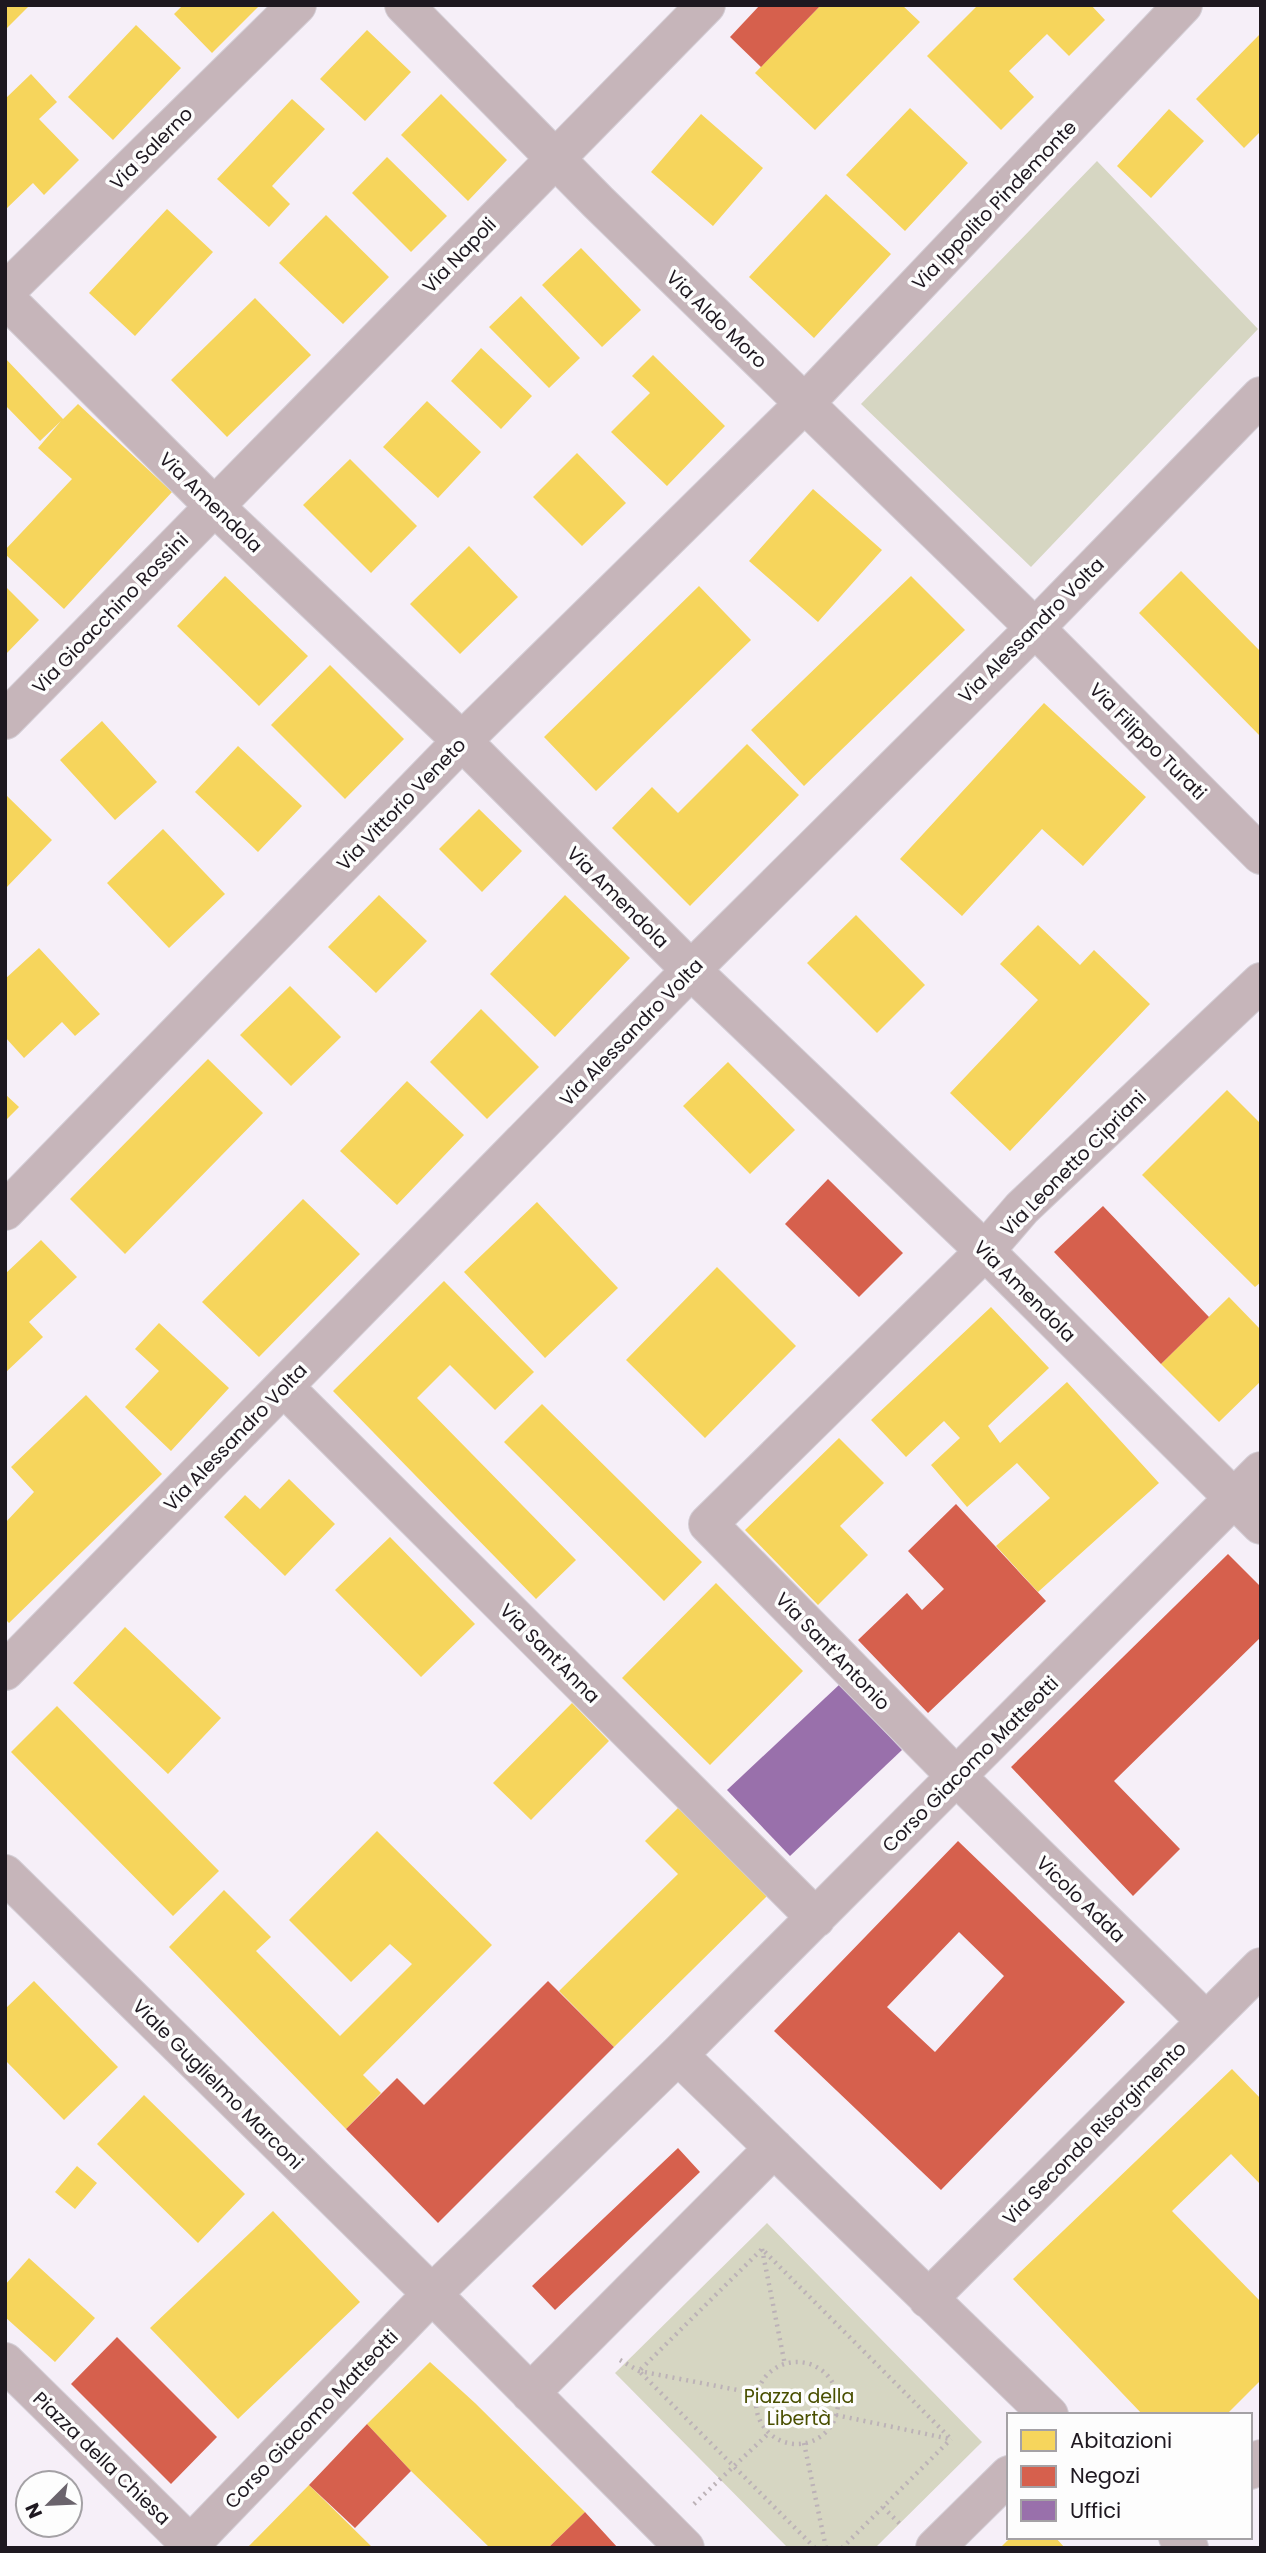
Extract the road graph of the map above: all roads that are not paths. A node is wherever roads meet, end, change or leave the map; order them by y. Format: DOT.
graph roads {
  1 [pos="297,5"];
  2 [pos="404,5"];
  3 [pos="706,5"];
  4 [pos="1183,5"];
  5 [pos="555,159"];
  6 [pos="5,292"];
  7 [pos="5,298"];
  8 [pos="1261,396"];
  9 [pos="804,404"];
  10 [pos="214,506"];
  11 [pos="1035,628"];
  12 [pos="5,720"];
  13 [pos="462,741"];
  14 [pos="1261,855"];
  15 [pos="691,970"];
  16 [pos="1261,982"];
  17 [pos="5,1211"];
  18 [pos="985,1251"];
  19 [pos="284,1387"];
  20 [pos="1261,1471"];
  21 [pos="1234,1498"];
  22 [pos="708,1524"];
  23 [pos="1261,1525"];
  24 [pos="5,1671"];
  25 [pos="957,1777"];
  26 [pos="5,1874"];
  27 [pos="816,1918"];
  28 [pos="1261,1967"];
  29 [pos="1206,2021"];
  30 [pos="678,2055"];
  31 [pos="774,2148"];
  32 [pos="432,2294"];
  33 [pos="928,2299"];
  34 [pos="8,2372"];
  35 [pos="530,2393"];
  36 [pos="1047,2413"];
  37 [pos="1007,2477"];
  38 [pos="679,2542"];
  39 [pos="190,2547"];
  40 [pos="935,2548"];
  1 -- 6 [label="street, Via Salerno"];
  2 -- 5 [label="street, Via Aldo Moro"];
  3 -- 5 [label="street, Via Napoli"];
  4 -- 9 [label="street, Via Ippolito Pindemonte"];
  5 -- 9 [label="street, Via Aldo Moro"];
  5 -- 10 [label="street, Via Napoli"];
  7 -- 10 [label="street, Via Amendola"];
  8 -- 11 [label="street, Via Alessandro Volta"];
  9 -- 11 [label="street, Via Aldo Moro"];
  9 -- 13 [label="street, Via Vittorio Veneto"];
  10 -- 12 [label="street, Via Gioacchino Rossini"];
  10 -- 13 [label="street, Via Amendola"];
  11 -- 14 [label="street, Via Filippo Turati"];
  11 -- 15 [label="street, Via Alessandro Volta"];
  13 -- 15 [label="street, Via Amendola"];
  13 -- 17 [label="street, Via Vittorio Veneto"];
  15 -- 18 [label="street, Via Amendola"];
  15 -- 19 [label="street, Via Alessandro Volta"];
  16 -- 18 [label="street, Via Leonetto Cipriani"];
  18 -- 21 [label="street, Via Amendola"];
  18 -- 22 [label="street, Via Leonetto Cipriani"];
  19 -- 24 [label="street, Via Alessandro Volta"];
  19 -- 27 [label="street, Via Sant'Anna"];
  20 -- 21 [label="street, Corso Giacomo Matteotti"];
  21 -- 23 [label="street, Via Amendola"];
  21 -- 25 [label="street, Corso Giacomo Matteotti"];
  22 -- 25 [label="street, Via Sant'Antonio"];
  25 -- 27 [label="street, Corso Giacomo Matteotti"];
  25 -- 29 [label="street, Vicolo Adda"];
  26 -- 32 [label="street, Viale Guglielmo Marconi"];
  27 -- 30 [label="street, Corso Giacomo Matteotti"];
  28 -- 29 [label="street, Via Secondo Risorgimento"];
  29 -- 33 [label="street, Via Secondo Risorgimento"];
  30 -- 31 [label="street"];
  30 -- 32 [label="street, Corso Giacomo Matteotti"];
  31 -- 33 [label="street"];
  31 -- 35 [label="street"];
  32 -- 35 [label="street"];
  32 -- 39 [label="street, Corso Giacomo Matteotti"];
  33 -- 36 [label="street"];
  34 -- 39 [label="street, Piazza della Chiesa"];
  35 -- 38 [label="street"];
  37 -- 40 [label="street"];
}
